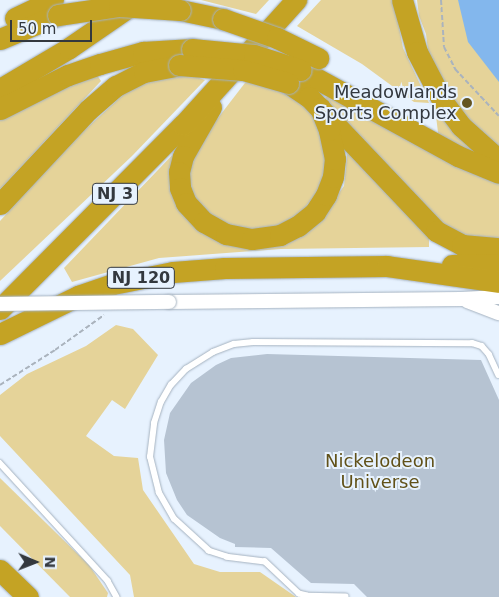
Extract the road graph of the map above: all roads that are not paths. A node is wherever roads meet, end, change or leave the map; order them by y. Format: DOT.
graph roads {
  1 [pos="138,0"];
  2 [pos="296,0"];
  3 [pos="402,0"];
  4 [pos="56,8"];
  5 [pos="0,26"];
  6 [pos="0,39"];
  7 [pos="185,57"];
  8 [pos="294,76"];
  9 [pos="228,77"];
  10 [pos="0,89"];
  11 [pos="320,108"];
  12 [pos="0,109"];
  13 [pos="384,114"];
  14 [pos="499,160"];
  15 [pos="499,173"];
  16 [pos="0,204"];
  17 [pos="499,248"];
  18 [pos="499,264"];
  19 [pos="387,266"];
  20 [pos="499,282"];
  21 [pos="499,297"];
  22 [pos="461,299"];
  23 [pos="0,304"];
  24 [pos="0,309"];
  25 [pos="499,313"];
  26 [pos="0,334"];
  27 [pos="499,375"];
  28 [pos="0,463"];
  29 [pos="0,570"];
  30 [pos="28,597"];
  31 [pos="117,597"];
  32 [pos="346,597"];
  1 -- 10 [label="highway"];
  2 -- 9 [label="highway, NJ 3"];
  3 -- 14 [label="highway"];
  4 -- 5 [label="highway"];
  4 -- 6 [label="highway"];
  4 -- 13 [label="highway, bridge"];
  7 -- 8 [label="highway, bridge"];
  7 -- 12 [label="highway"];
  7 -- 16 [label="highway"];
  8 -- 11 [label="highway"];
  8 -- 13 [label="highway"];
  9 -- 11 [label="highway"];
  9 -- 24 [label="highway, NJ 3"];
  11 -- 17 [label="highway"];
  13 -- 15 [label="highway"];
  18 -- 19 [label="highway, NJ 120"];
  19 -- 20 [label="highway"];
  19 -- 26 [label="highway, NJ 120"];
  21 -- 22 [label="street"];
  22 -- 23 [label="street, bridge"];
  22 -- 25 [label="street"];
  27 -- 32 [label="lane"];
  28 -- 31 [label="lane"];
  29 -- 30 [label="highway"];
}
